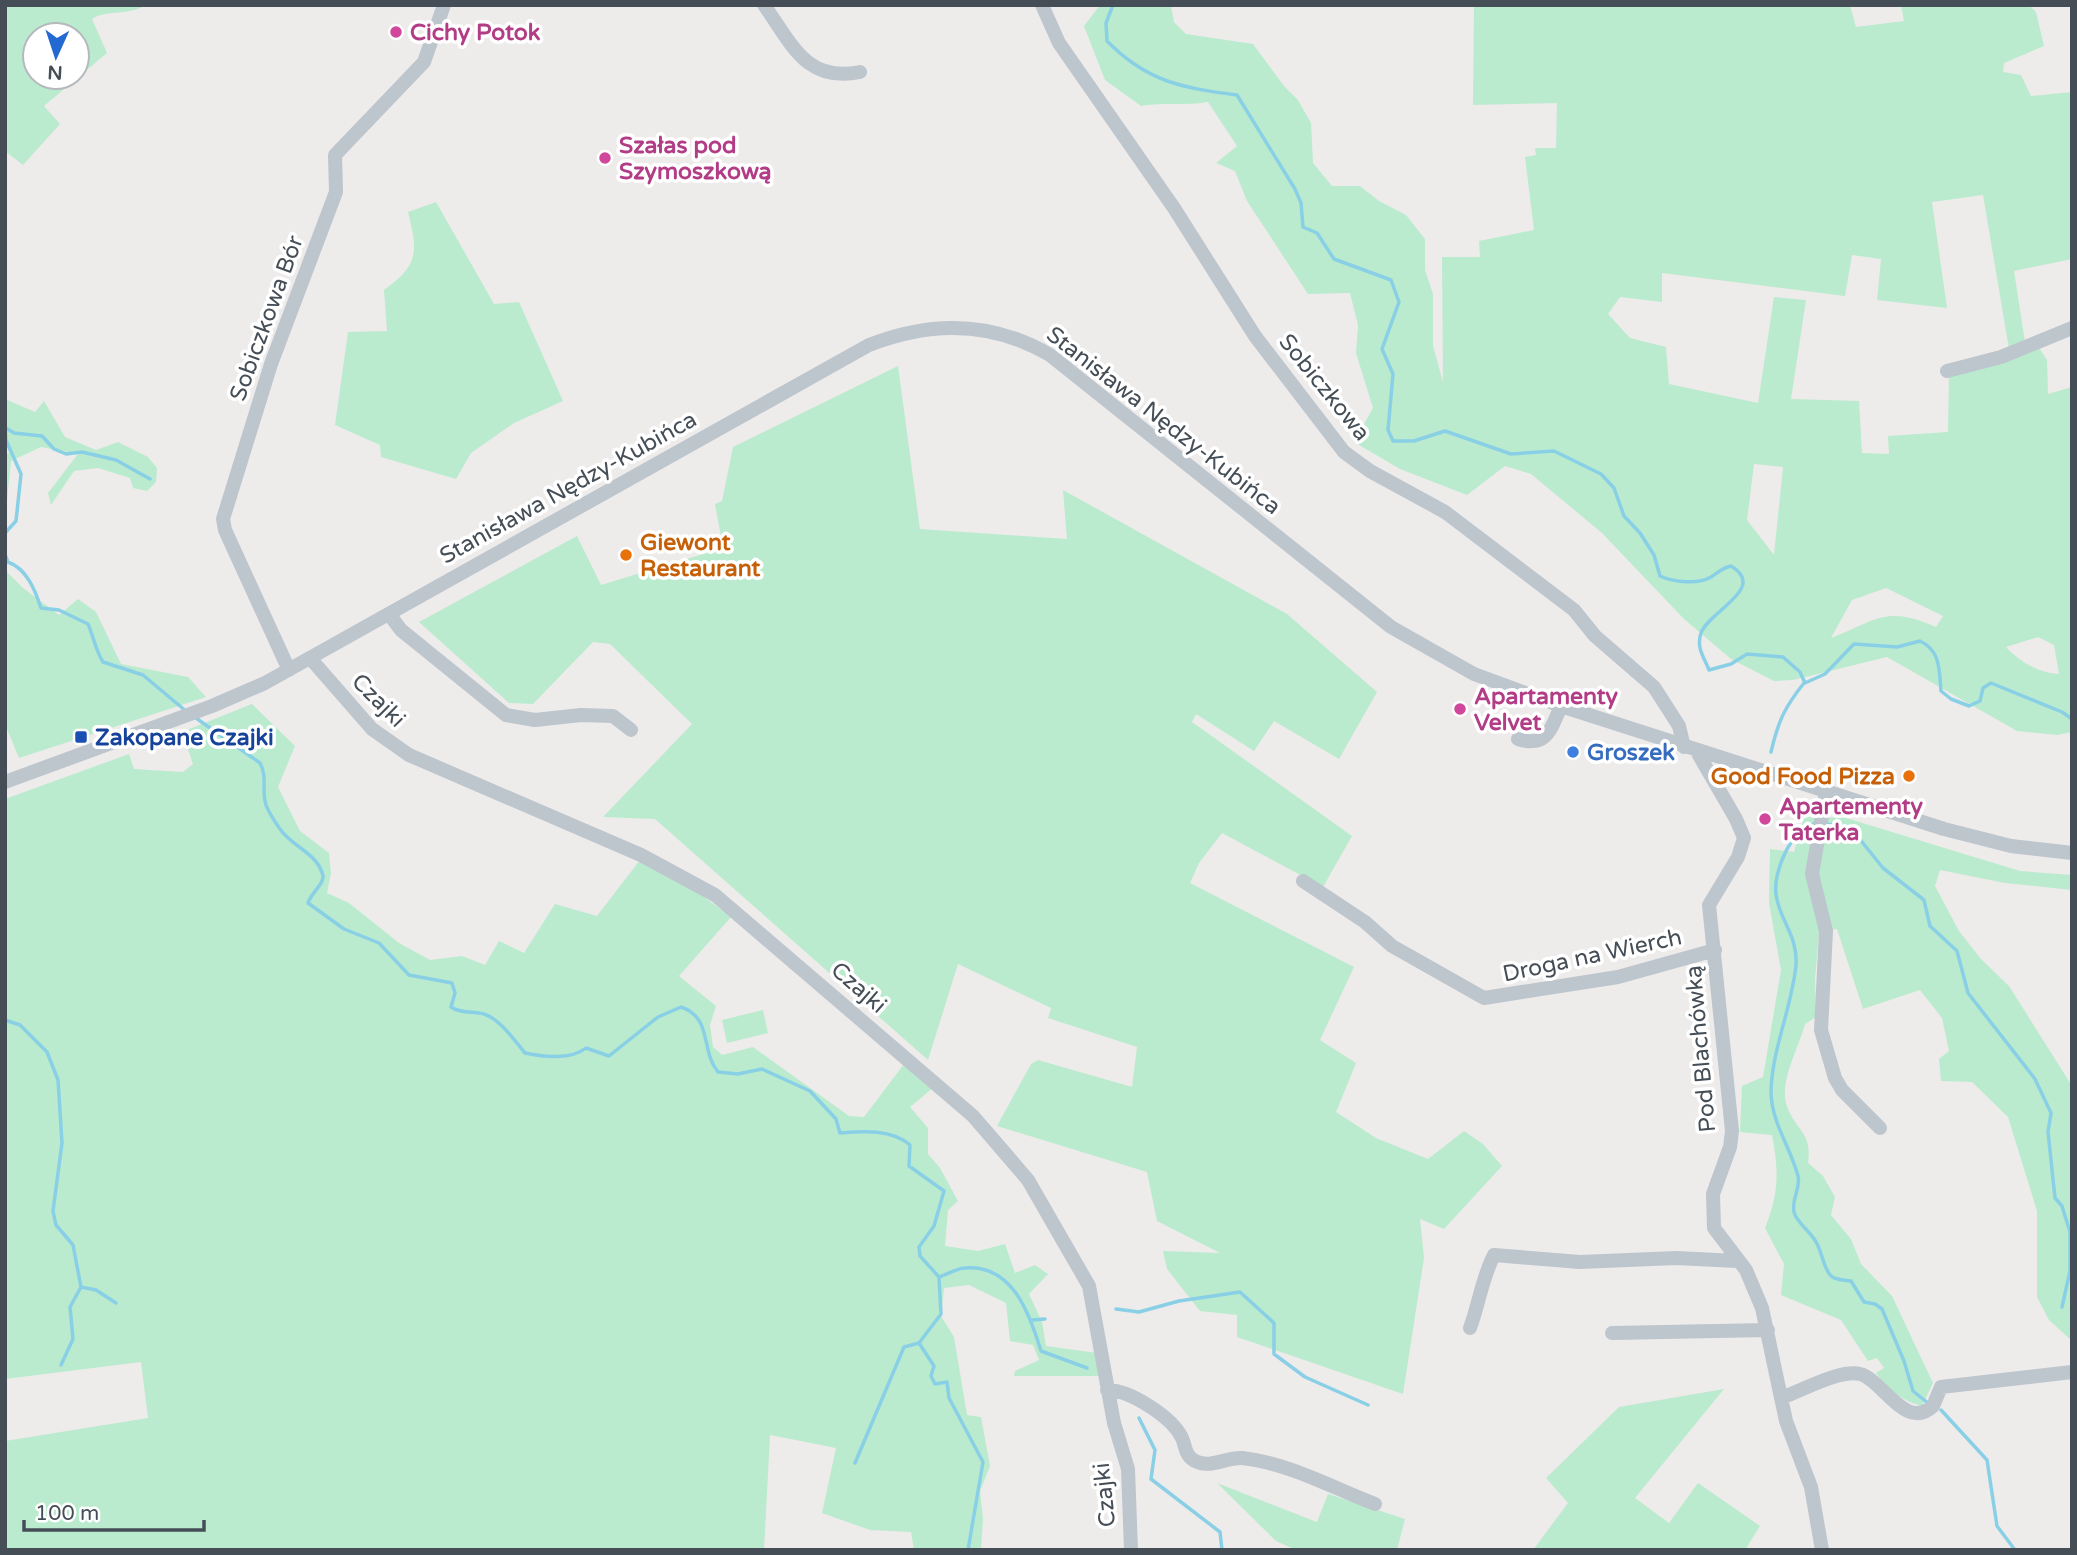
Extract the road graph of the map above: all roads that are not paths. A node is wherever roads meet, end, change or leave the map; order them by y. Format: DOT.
graph roads {
  1 [pos="444,5"];
  2 [pos="764,5"];
  3 [pos="1042,5"];
  4 [pos="860,72"];
  5 [pos="2072,328"];
  6 [pos="1947,371"];
  7 [pos="389,614"];
  8 [pos="310,659"];
  9 [pos="289,670"];
  10 [pos="1561,706"];
  11 [pos="631,730"];
  12 [pos="1518,739"];
  13 [pos="1690,748"];
  14 [pos="5,782"];
  15 [pos="1826,792"];
  16 [pos="2072,853"];
  17 [pos="1303,881"];
  18 [pos="1715,950"];
  19 [pos="1880,1128"];
  20 [pos="1737,1261"];
  21 [pos="1470,1328"];
  22 [pos="1768,1330"];
  23 [pos="1612,1333"];
  24 [pos="2072,1372"];
  25 [pos="1107,1390"];
  26 [pos="1782,1398"];
  27 [pos="1375,1504"];
  28 [pos="1131,1550"];
  29 [pos="1822,1550"];
  1 -- 9 [label="street, Sobiczkowa Bór"];
  2 -- 4 [label="street"];
  3 -- 13 [label="street, Sobiczkowa"];
  5 -- 6 [label="street"];
  7 -- 8 [label="street, Stanisława Nędzy-Kubińca"];
  7 -- 10 [label="street, Stanisława Nędzy-Kubińca"];
  7 -- 11 [label="street"];
  8 -- 9 [label="street, Stanisława Nędzy-Kubińca"];
  8 -- 25 [label="street, Czajki"];
  9 -- 14 [label="street, Stanisława Nędzy-Kubińca"];
  10 -- 12 [label="street"];
  10 -- 13 [label="street, Stanisława Nędzy-Kubińca"];
  13 -- 15 [label="street, Stanisława Nędzy-Kubińca"];
  13 -- 18 [label="street, Pod Blachówką"];
  15 -- 16 [label="street, Stanisława Nędzy-Kubińca"];
  15 -- 19 [label="street"];
  17 -- 18 [label="street, Droga na Wierch"];
  18 -- 20 [label="street, Pod Blachówką"];
  20 -- 21 [label="street"];
  20 -- 22 [label="street, Pod Blachówką"];
  22 -- 23 [label="street"];
  22 -- 26 [label="street, Pod Blachówką"];
  24 -- 26 [label="street"];
  25 -- 27 [label="street"];
  25 -- 28 [label="street, Czajki"];
  26 -- 29 [label="street, Pod Blachówką"];
}
